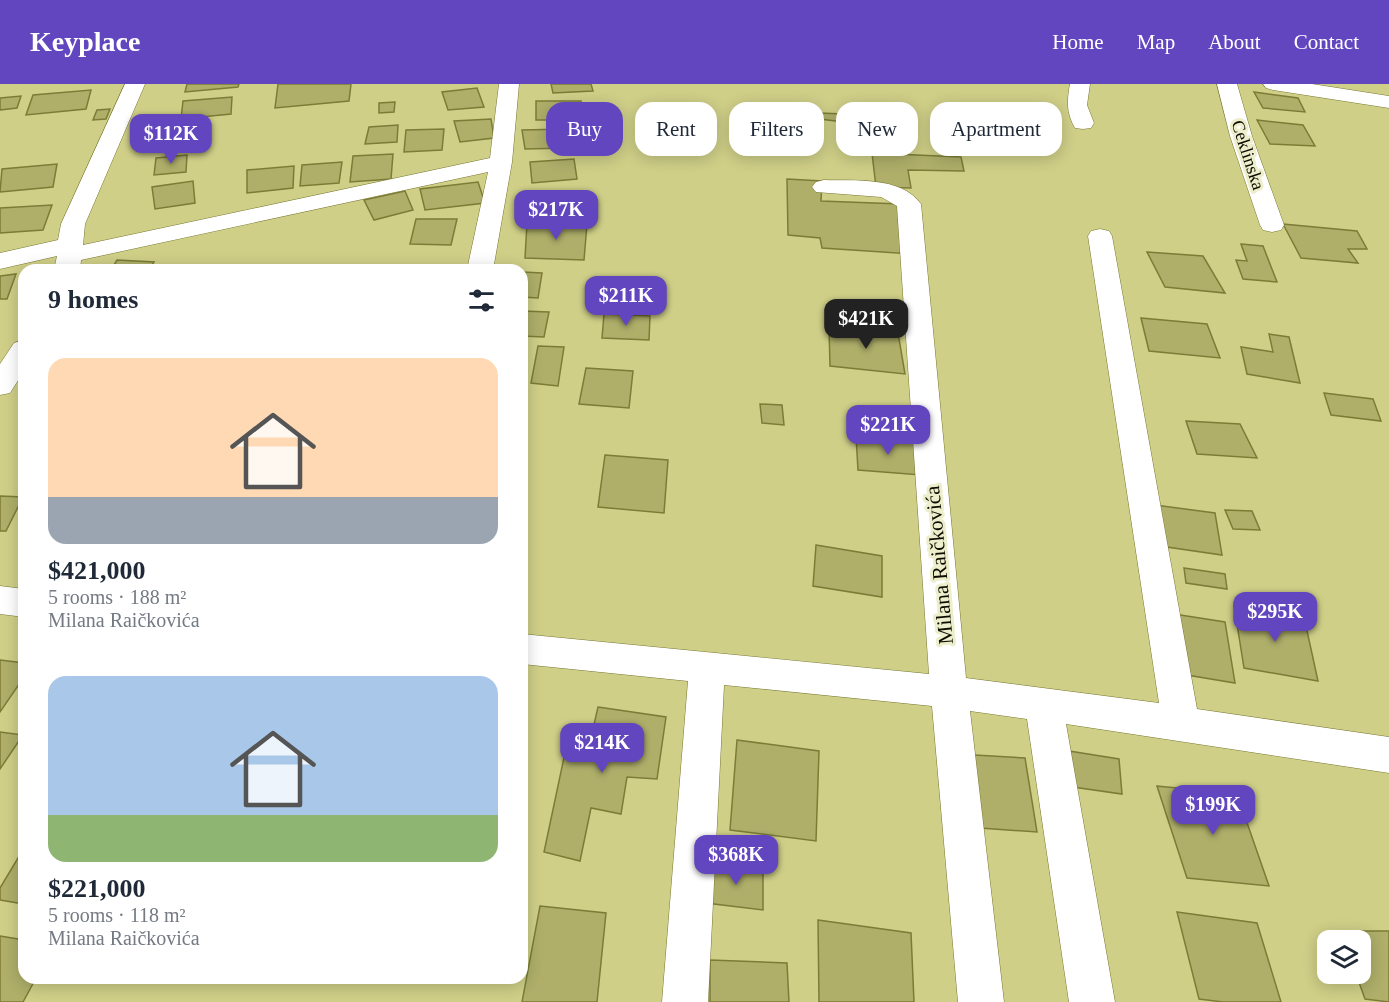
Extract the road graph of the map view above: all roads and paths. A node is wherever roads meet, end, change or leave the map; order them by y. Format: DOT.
graph roads {
  1 [pos="135,84"];
  2 [pos="509,84"];
  3 [pos="1080,84"];
  4 [pos="1227,84"];
  5 [pos="1272,84"];
  6 [pos="1389,102"];
  7 [pos="1083,123"];
  8 [pos="501,162"];
  9 [pos="824,187"];
  10 [pos="1272,225"];
  11 [pos="1100,236"];
  12 [pos="70,257"];
  13 [pos="0,261"];
  14 [pos="481,264"];
  15 [pos="18,358"];
  16 [pos="0,386"];
  17 [pos="0,600"];
  18 [pos="18,602"];
  19 [pos="528,650"];
  20 [pos="707,666"];
  21 [pos="949,692"];
  22 [pos="1044,705"];
  23 [pos="1181,723"];
  24 [pos="1389,755"];
  25 [pos="685,1002"];
  26 [pos="981,1002"];
  27 [pos="1092,1002"];
  1 -- 12 [label="street"];
  2 -- 8 [label="street"];
  3 -- 7 [label="street"];
  4 -- 10 [label="street, Ceklinska"];
  5 -- 6 [label="street"];
  8 -- 12 [label="street"];
  8 -- 14 [label="street"];
  9 -- 21 [label="street, Milana Raičkovića"];
  11 -- 23 [label="street"];
  12 -- 13 [label="street"];
  15 -- 16 [label="street"];
  17 -- 18 [label="street"];
  19 -- 20 [label="street"];
  20 -- 21 [label="street"];
  20 -- 25 [label="street"];
  21 -- 22 [label="street"];
  21 -- 26 [label="street, Milana Raičkovića"];
  22 -- 23 [label="street"];
  22 -- 27 [label="street"];
  23 -- 24 [label="street"];
}
